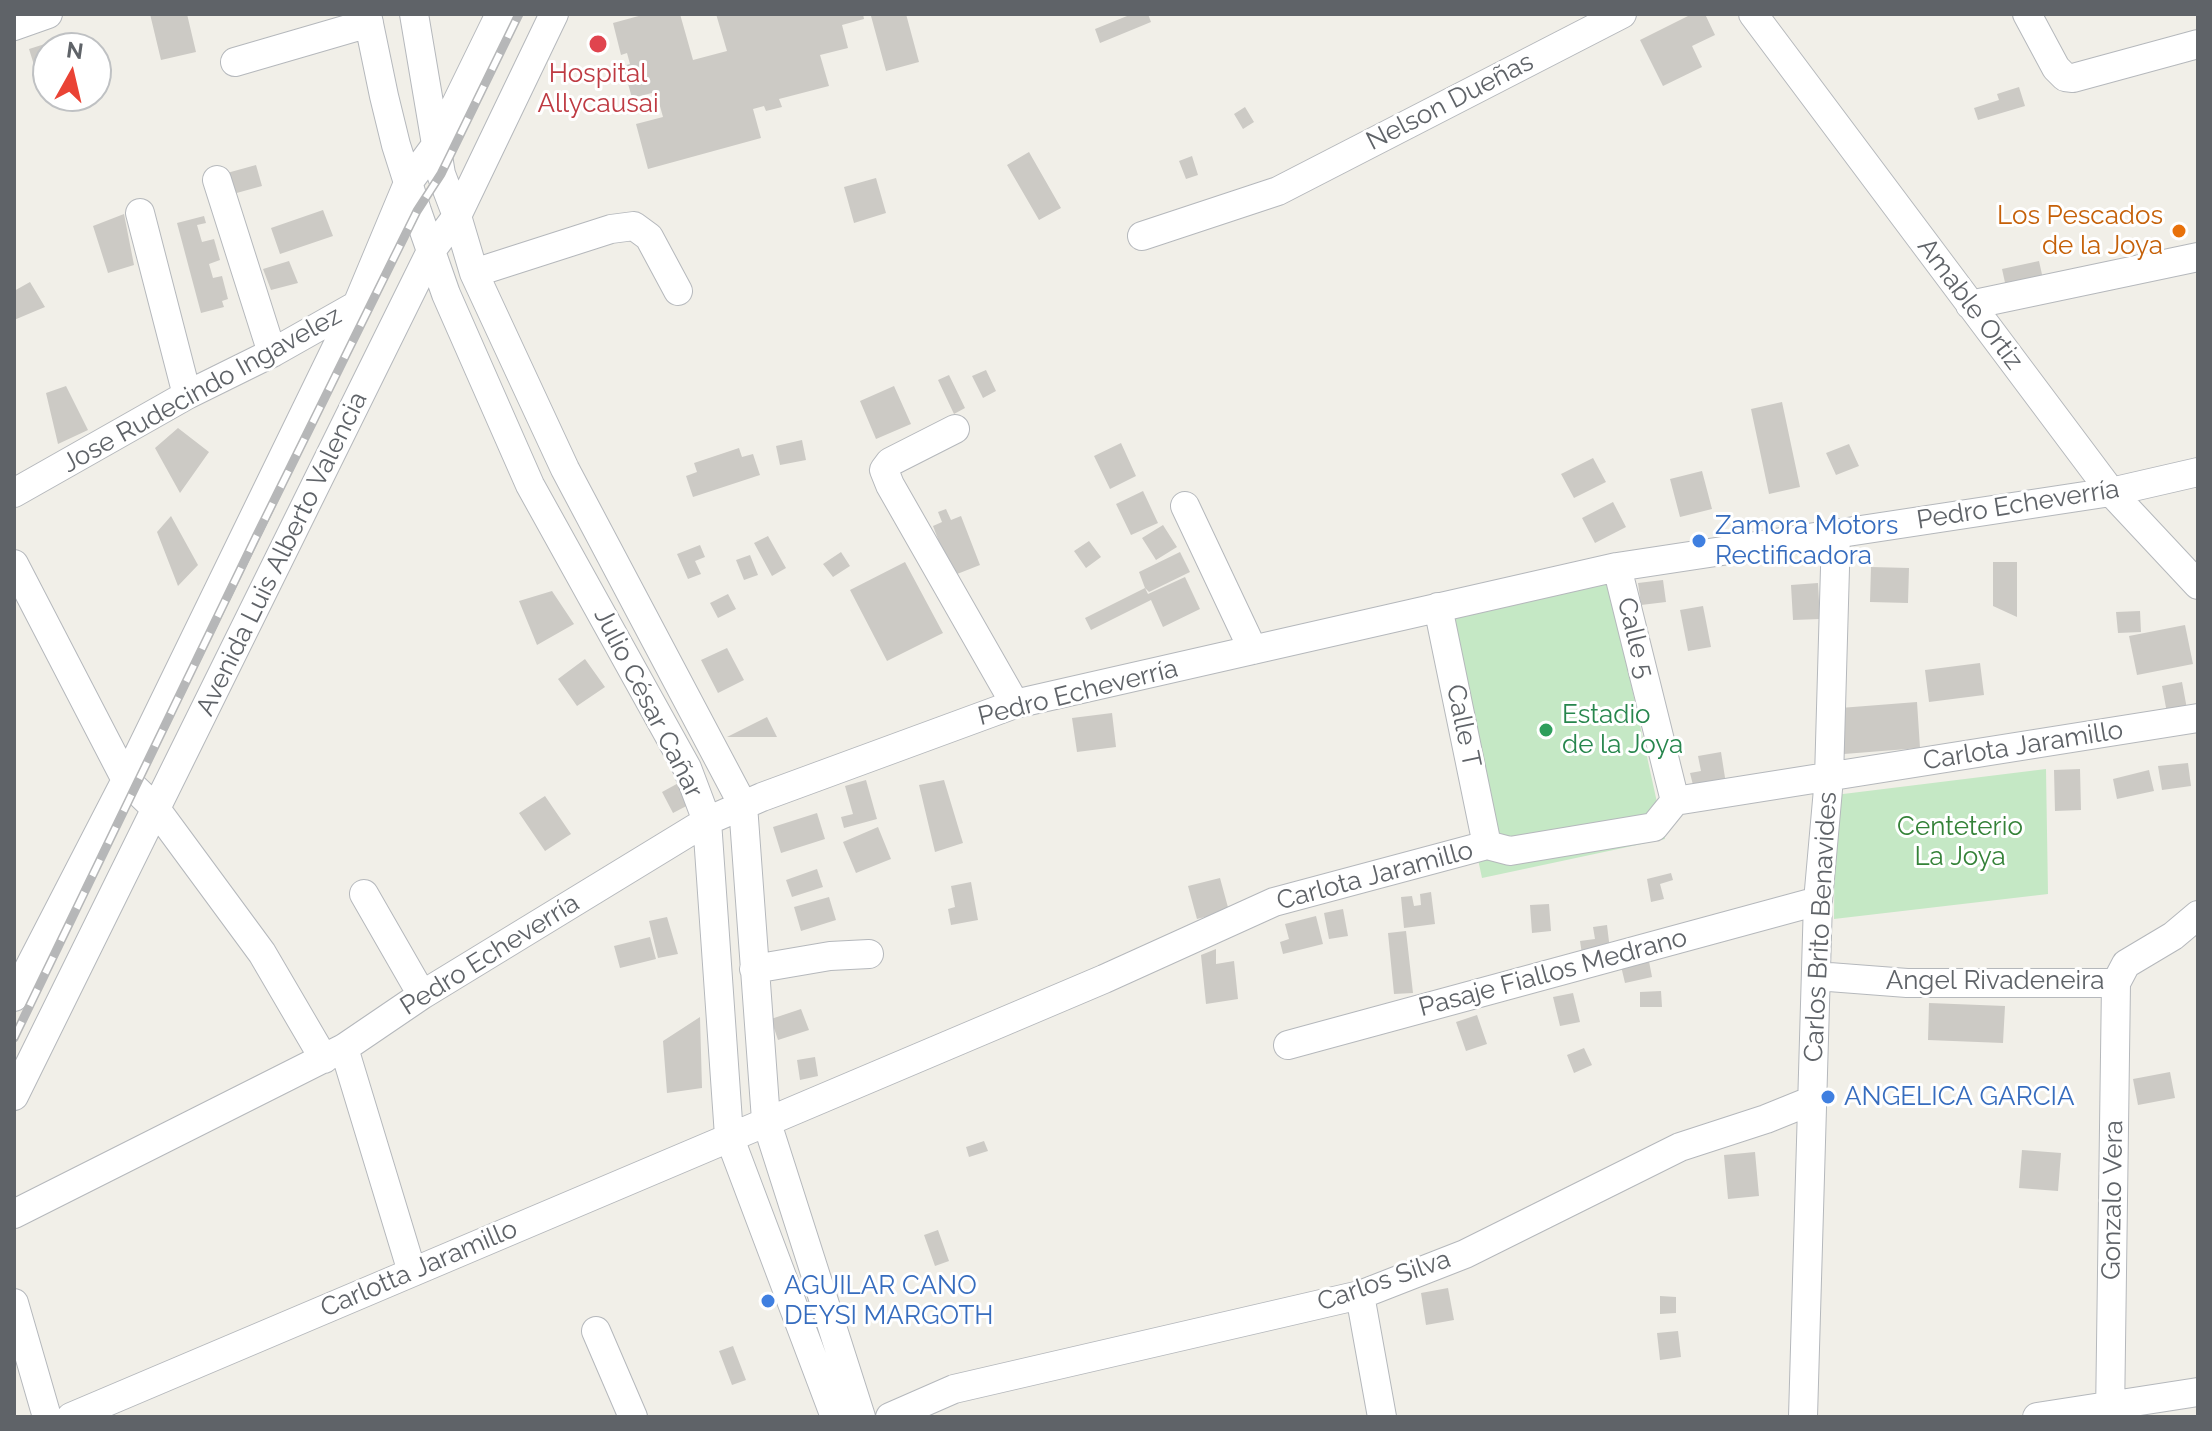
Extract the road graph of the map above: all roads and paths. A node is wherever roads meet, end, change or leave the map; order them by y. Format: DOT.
graph roads {
  1 [pos="48,14"];
  2 [pos="414,14"];
  3 [pos="500,14"];
  4 [pos="554,14"];
  5 [pos="1622,14"];
  6 [pos="1753,14"];
  7 [pos="2027,14"];
  8 [pos="368,18"];
  9 [pos="14,26"];
  10 [pos="2198,44"];
  11 [pos="235,62"];
  12 [pos="436,145"];
  13 [pos="217,180"];
  14 [pos="408,183"];
  15 [pos="140,213"];
  16 [pos="457,216"];
  17 [pos="1142,236"];
  18 [pos="431,251"];
  19 [pos="2198,257"];
  20 [pos="474,273"];
  21 [pos="678,291"];
  22 [pos="357,305"];
  23 [pos="1970,305"];
  24 [pos="272,353"];
  25 [pos="187,395"];
  26 [pos="955,429"];
  27 [pos="2198,472"];
  28 [pos="2111,492"];
  29 [pos="14,493"];
  30 [pos="1185,506"];
  31 [pos="1836,533"];
  32 [pos="14,564"];
  33 [pos="1617,567"];
  34 [pos="2198,585"];
  35 [pos="1438,607"];
  36 [pos="1253,650"];
  37 [pos="1015,704"];
  38 [pos="2198,718"];
  39 [pos="1829,778"];
  40 [pos="126,780"];
  41 [pos="1675,801"];
  42 [pos="743,805"];
  43 [pos="156,809"];
  44 [pos="707,821"];
  45 [pos="1487,845"];
  46 [pos="364,894"];
  47 [pos="1818,901"];
  48 [pos="2198,915"];
  49 [pos="869,954"];
  50 [pos="754,969"];
  51 [pos="1816,976"];
  52 [pos="2116,983"];
  53 [pos="422,995"];
  54 [pos="14,997"];
  55 [pos="1288,1045"];
  56 [pos="334,1054"];
  57 [pos="14,1096"];
  58 [pos="1813,1100"];
  59 [pos="766,1120"];
  60 [pos="729,1136"];
  61 [pos="14,1214"];
  62 [pos="412,1272"];
  63 [pos="1360,1295"];
  64 [pos="14,1303"];
  65 [pos="596,1331"];
  66 [pos="2198,1392"];
  67 [pos="2110,1411"];
  68 [pos="47,1417"];
  69 [pos="71,1417"];
  70 [pos="633,1417"];
  71 [pos="835,1417"];
  72 [pos="861,1417"];
  73 [pos="890,1417"];
  74 [pos="1382,1417"];
  75 [pos="1803,1417"];
  76 [pos="2037,1417"];
  1 -- 9 [label="street"];
  2 -- 12 [label="street, Julio César Cañar"];
  3 -- 12 [label="street, Jose Rudecindo Ingavelez"];
  4 -- 16 [label="street, Avenida Luis Alberto Valencia"];
  5 -- 17 [label="street, Nelson Dueñas"];
  6 -- 23 [label="street, Amable Ortiz"];
  7 -- 10 [label="street"];
  8 -- 11 [label="street"];
  8 -- 14 [label="street, Julio César Cañar"];
  12 -- 14 [label="street, Jose Rudecindo Ingavelez"];
  12 -- 16 [label="street, Julio César Cañar"];
  13 -- 24 [label="street"];
  14 -- 18 [label="street, Julio César Cañar"];
  14 -- 22 [label="street, Jose Rudecindo Ingavelez"];
  15 -- 25 [label="street"];
  16 -- 18 [label="street, Avenida Luis Alberto Valencia"];
  16 -- 20 [label="street, Julio César Cañar"];
  18 -- 43 [label="street, Avenida Luis Alberto Valencia"];
  18 -- 44 [label="street, Julio César Cañar"];
  19 -- 23 [label="street"];
  20 -- 21 [label="street"];
  20 -- 42 [label="street, Julio César Cañar"];
  22 -- 24 [label="street, Jose Rudecindo Ingavelez"];
  22 -- 40 [label="street"];
  23 -- 28 [label="street, Amable Ortiz"];
  24 -- 25 [label="street, Jose Rudecindo Ingavelez"];
  25 -- 29 [label="street, Jose Rudecindo Ingavelez"];
  26 -- 37 [label="street"];
  27 -- 28 [label="street, Pedro Echeverría"];
  28 -- 31 [label="street, Pedro Echeverría"];
  28 -- 34 [label="street, Amable Ortiz"];
  30 -- 36 [label="street"];
  31 -- 33 [label="street, Pedro Echeverría"];
  31 -- 39 [label="street, Carlos Brito Benavides"];
  32 -- 40 [label="street"];
  33 -- 35 [label="street, Pedro Echeverría"];
  33 -- 41 [label="street, Calle 5"];
  35 -- 36 [label="street, Pedro Echeverría"];
  35 -- 45 [label="street, Calle T"];
  36 -- 37 [label="street, Pedro Echeverría"];
  37 -- 42 [label="street, Pedro Echeverría"];
  38 -- 39 [label="street, Carlota Jaramillo"];
  39 -- 41 [label="street, Carlota Jaramillo"];
  39 -- 47 [label="street, Carlos Brito Benavides"];
  40 -- 43 [label="street"];
  40 -- 54 [label="street"];
  41 -- 45 [label="street, Carlota Jaramillo"];
  42 -- 44 [label="street, Pedro Echeverría"];
  42 -- 50 [label="street, Julio César Cañar"];
  43 -- 56 [label="street"];
  43 -- 57 [label="street, Avenida Luis Alberto Valencia"];
  44 -- 53 [label="street, Pedro Echeverría"];
  44 -- 60 [label="street, Julio César Cañar"];
  45 -- 59 [label="street, Carlota Jaramillo"];
  46 -- 53 [label="street"];
  47 -- 51 [label="street, Carlos Brito Benavides"];
  47 -- 55 [label="street, Pasaje Fiallos Medrano"];
  48 -- 52 [label="street, Angel Rivadeneira"];
  49 -- 50 [label="street"];
  50 -- 59 [label="street, Julio César Cañar"];
  51 -- 52 [label="street, Angel Rivadeneira"];
  51 -- 58 [label="street, Carlos Brito Benavides"];
  52 -- 67 [label="street, Gonzalo Vera"];
  53 -- 56 [label="street, Pedro Echeverría"];
  56 -- 61 [label="street, Pedro Echeverría"];
  56 -- 62 [label="street"];
  58 -- 63 [label="street, Carlos Silva"];
  58 -- 75 [label="street, Carlos Brito Benavides"];
  59 -- 60 [label="street, Carlotta Jaramillo"];
  59 -- 72 [label="street, Julio César Cañar"];
  60 -- 62 [label="street, Carlotta Jaramillo"];
  60 -- 71 [label="street, Julio César Cañar"];
  62 -- 69 [label="street, Carlotta Jaramillo"];
  63 -- 73 [label="street, Carlos Silva"];
  63 -- 74 [label="street"];
  64 -- 68 [label="street"];
  65 -- 70 [label="street"];
  66 -- 67 [label="street"];
  67 -- 76 [label="street"];
}
